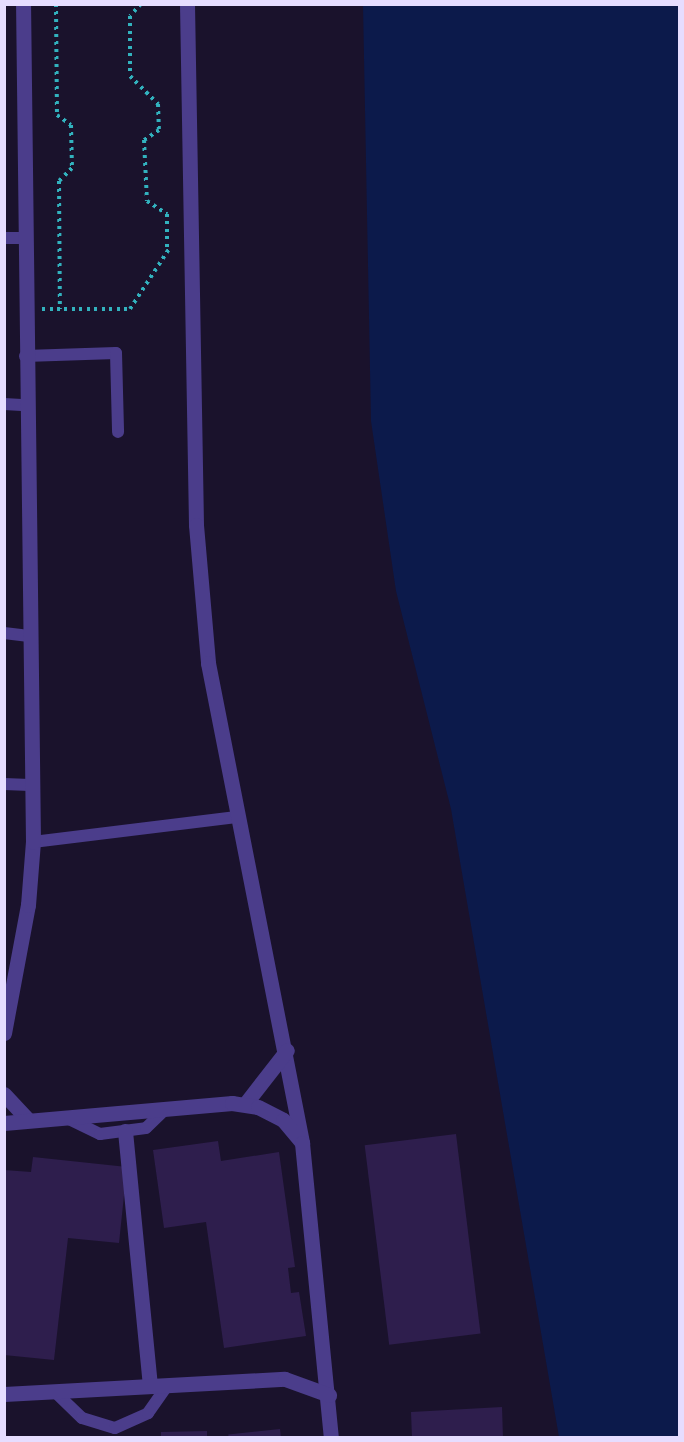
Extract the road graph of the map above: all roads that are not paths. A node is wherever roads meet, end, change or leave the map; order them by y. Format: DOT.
graph roads {
  1 [pos="23,4"];
  2 [pos="187,4"];
  3 [pos="4,238"];
  4 [pos="25,238"];
  5 [pos="25,356"];
  6 [pos="4,404"];
  7 [pos="26,405"];
  8 [pos="118,432"];
  9 [pos="4,633"];
  10 [pos="27,636"];
  11 [pos="4,784"];
  12 [pos="30,785"];
  13 [pos="238,817"];
  14 [pos="33,842"];
  15 [pos="4,1033"];
  16 [pos="287,1050"];
  17 [pos="4,1094"];
  18 [pos="245,1104"];
  19 [pos="165,1109"];
  20 [pos="65,1117"];
  21 [pos="28,1120"];
  22 [pos="4,1123"];
  23 [pos="125,1131"];
  24 [pos="302,1143"];
  25 [pos="150,1386"];
  26 [pos="166,1386"];
  27 [pos="54,1391"];
  28 [pos="4,1394"];
  29 [pos="329,1395"];
  30 [pos="331,1437"];
  1 -- 4 [label="street"];
  2 -- 13 [label="street"];
  3 -- 4 [label="lane"];
  4 -- 5 [label="street"];
  5 -- 7 [label="street"];
  5 -- 8 [label="lane"];
  6 -- 7 [label="lane"];
  7 -- 10 [label="street"];
  9 -- 10 [label="lane"];
  10 -- 12 [label="street"];
  11 -- 12 [label="lane"];
  12 -- 14 [label="street"];
  13 -- 14 [label="lane"];
  13 -- 16 [label="street"];
  14 -- 15 [label="street"];
  16 -- 18 [label="street"];
  16 -- 24 [label="street"];
  17 -- 21 [label="street"];
  18 -- 19 [label="street"];
  18 -- 24 [label="street"];
  19 -- 20 [label="street"];
  19 -- 23 [label="lane"];
  20 -- 21 [label="street"];
  20 -- 23 [label="lane"];
  21 -- 22 [label="street"];
  23 -- 25 [label="street"];
  24 -- 29 [label="street"];
  25 -- 26 [label="street"];
  25 -- 27 [label="street"];
  26 -- 27 [label="lane"];
  26 -- 29 [label="street"];
  27 -- 28 [label="street"];
  29 -- 30 [label="street"];
}
